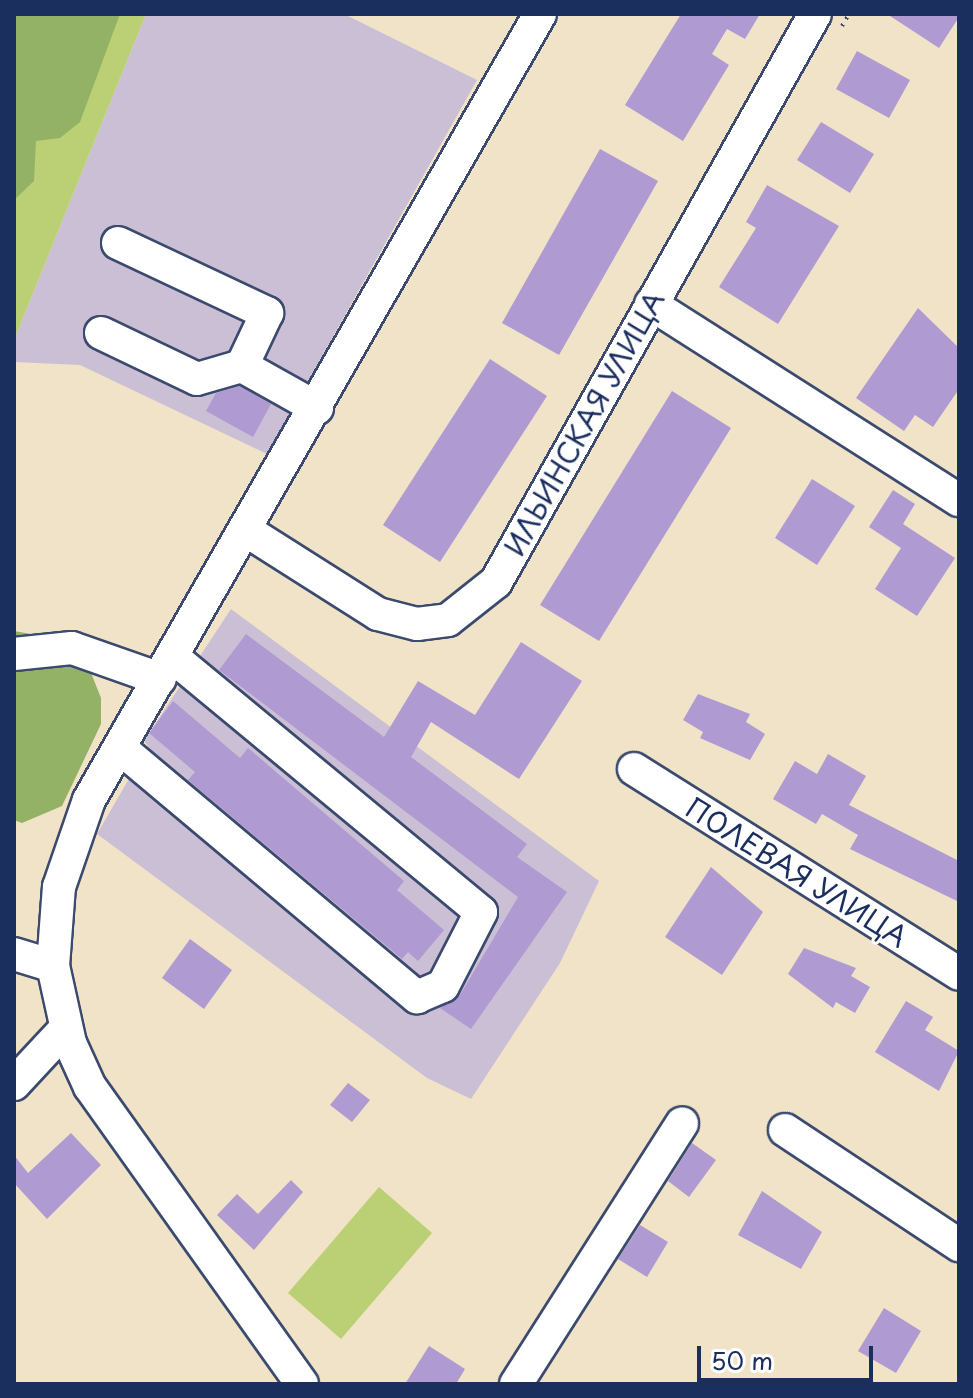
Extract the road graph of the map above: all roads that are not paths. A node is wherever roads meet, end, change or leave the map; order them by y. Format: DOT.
graph roads {
  1 [pos="540,14"];
  2 [pos="815,14"];
  3 [pos="118,243"];
  4 [pos="651,304"];
  5 [pos="101,333"];
  6 [pos="242,366"];
  7 [pos="317,408"];
  8 [pos="959,500"];
  9 [pos="247,531"];
  10 [pos="14,654"];
  11 [pos="166,668"];
  12 [pos="120,748"];
  13 [pos="634,769"];
  14 [pos="14,954"];
  15 [pos="53,966"];
  16 [pos="959,974"];
  17 [pos="66,1028"];
  18 [pos="14,1084"];
  19 [pos="682,1123"];
  20 [pos="785,1130"];
  21 [pos="959,1245"];
  22 [pos="302,1384"];
  23 [pos="516,1384"];
  1 -- 7 [label="street"];
  2 -- 4 [label="street, ИЛЬИНСКАЯ УЛИЦА"];
  3 -- 6 [label="street"];
  4 -- 8 [label="street"];
  4 -- 9 [label="street, ИЛЬИНСКАЯ УЛИЦА"];
  5 -- 6 [label="street"];
  6 -- 7 [label="street"];
  7 -- 9 [label="street"];
  9 -- 11 [label="street"];
  10 -- 11 [label="street"];
  11 -- 12 [label="street"];
  11 -- 12 [label="street"];
  12 -- 15 [label="street"];
  13 -- 16 [label="street, ПОЛЕВАЯ УЛИЦА"];
  14 -- 15 [label="street"];
  15 -- 17 [label="street"];
  17 -- 18 [label="street"];
  17 -- 22 [label="street"];
  19 -- 23 [label="street"];
  20 -- 21 [label="street"];
}
